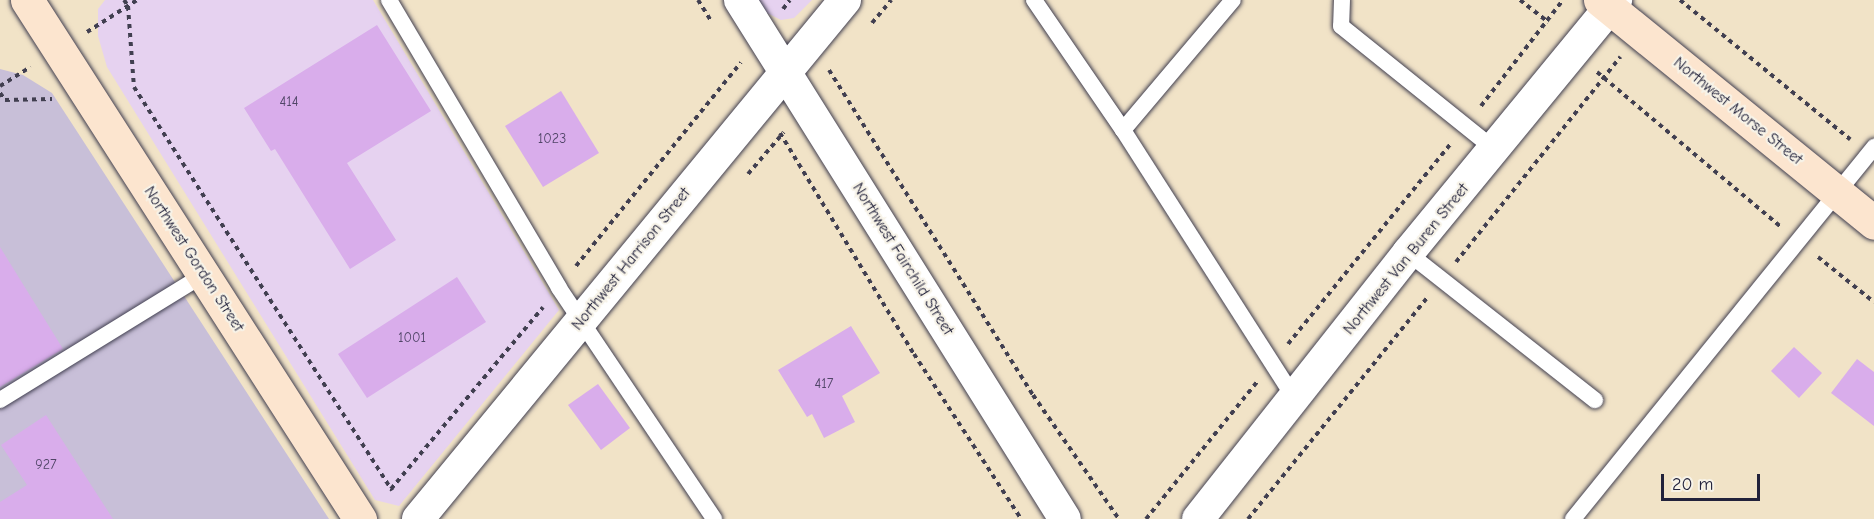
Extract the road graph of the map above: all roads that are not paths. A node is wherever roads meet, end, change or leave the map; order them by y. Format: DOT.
graph roads {
  1 [pos="27,0"];
  2 [pos="389,0"];
  3 [pos="740,0"];
  4 [pos="845,0"];
  5 [pos="1034,0"];
  6 [pos="1233,0"];
  7 [pos="1342,0"];
  8 [pos="1609,3"];
  9 [pos="785,72"];
  10 [pos="1123,130"];
  11 [pos="1495,150"];
  12 [pos="1871,151"];
  13 [pos="1838,193"];
  14 [pos="1874,223"];
  15 [pos="1408,253"];
  16 [pos="205,274"];
  17 [pos="582,320"];
  18 [pos="1295,399"];
  19 [pos="0,400"];
  20 [pos="1595,400"];
  21 [pos="408,509"];
  22 [pos="360,519"];
  23 [pos="714,519"];
  24 [pos="1065,519"];
  25 [pos="1198,519"];
  26 [pos="1573,519"];
  1 -- 16 [label="main road, Northwest Gordon Street"];
  2 -- 17 [label="lane"];
  3 -- 9 [label="street, Northwest Fairchild Street"];
  4 -- 9 [label="street, Northwest Harrison Street"];
  5 -- 10 [label="lane"];
  6 -- 10 [label="lane"];
  7 -- 11 [label="lane"];
  8 -- 11 [label="street, Northwest Van Buren Street"];
  8 -- 13 [label="main road, Northwest Morse Street"];
  9 -- 17 [label="street, Northwest Harrison Street"];
  9 -- 24 [label="street, Northwest Fairchild Street"];
  10 -- 18 [label="lane"];
  11 -- 15 [label="street, Northwest Van Buren Street"];
  12 -- 13 [label="lane"];
  13 -- 14 [label="main road, Northwest Morse Street"];
  13 -- 26 [label="lane"];
  15 -- 18 [label="street, Northwest Van Buren Street"];
  15 -- 20 [label="lane"];
  16 -- 19 [label="lane"];
  16 -- 22 [label="main road, Northwest Gordon Street"];
  17 -- 21 [label="street, Northwest Harrison Street"];
  17 -- 23 [label="lane"];
  18 -- 25 [label="street, Northwest Van Buren Street"];
}
